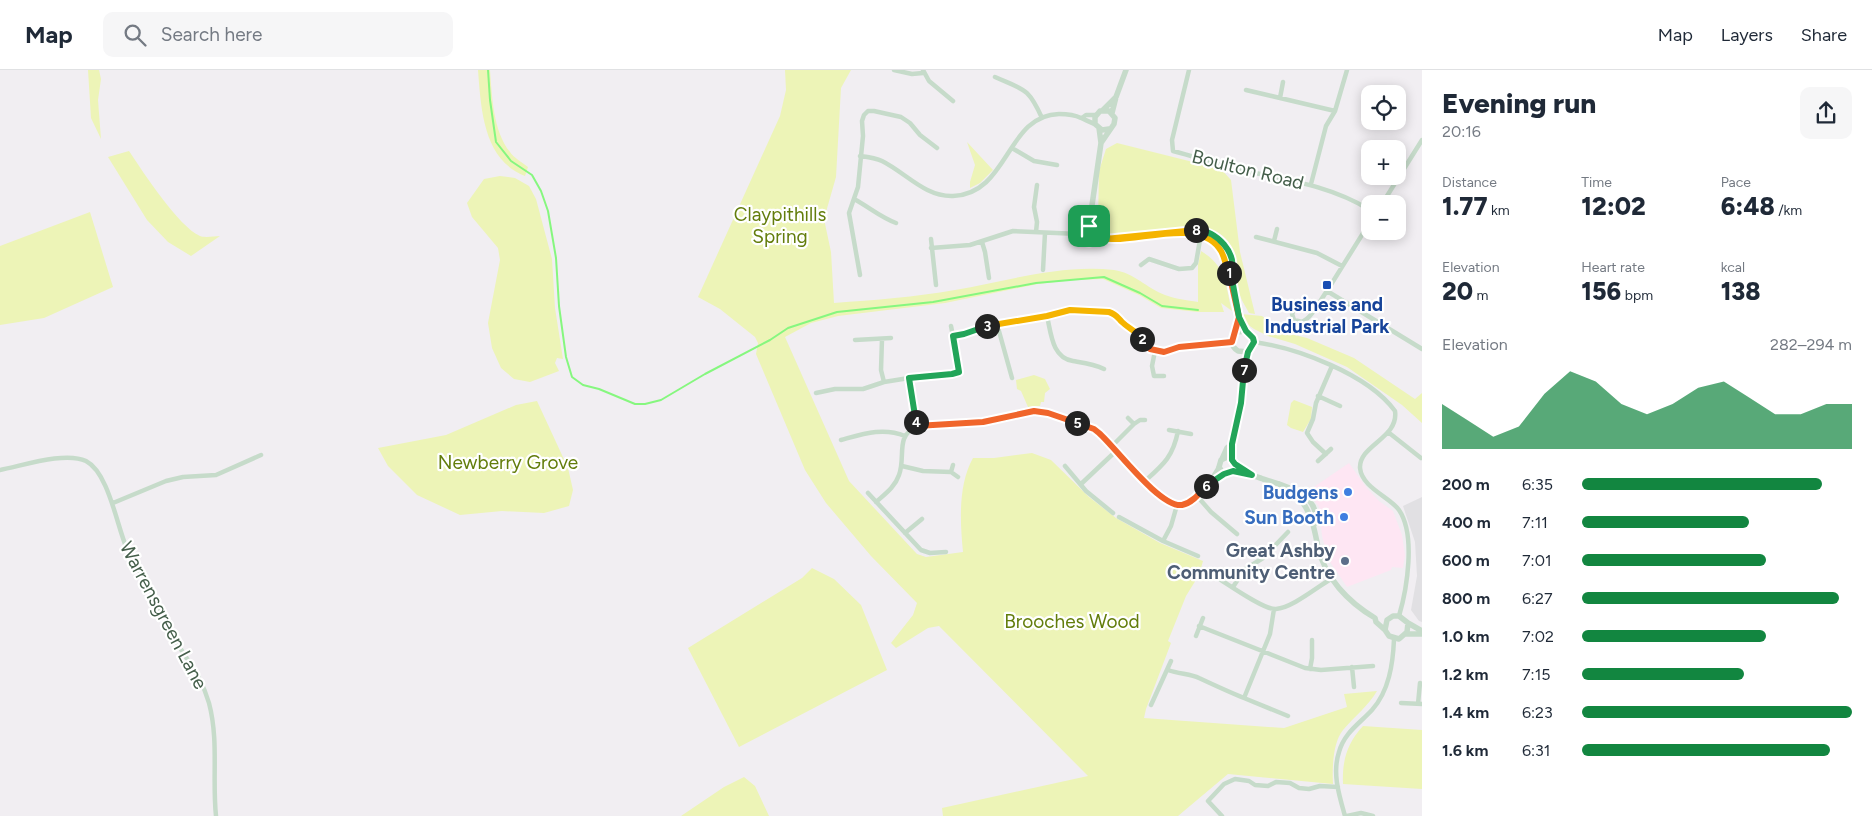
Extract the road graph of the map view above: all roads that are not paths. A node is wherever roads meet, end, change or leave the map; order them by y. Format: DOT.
graph roads {
  1 [pos="894,70"];
  2 [pos="1126,70"];
  3 [pos="1189,70"];
  4 [pos="1347,70"];
  5 [pos="923,71"];
  6 [pos="996,77"];
  7 [pos="1284,82"];
  8 [pos="1246,90"];
  9 [pos="1116,97"];
  10 [pos="1280,98"];
  11 [pos="953,101"];
  12 [pos="1103,110"];
  13 [pos="1335,112"];
  14 [pos="1112,113"];
  15 [pos="1096,115"];
  16 [pos="1042,118"];
  17 [pos="1082,118"];
  18 [pos="1097,126"];
  19 [pos="1109,129"];
  20 [pos="1422,140"];
  21 [pos="1101,143"];
  22 [pos="937,148"];
  23 [pos="1012,148"];
  24 [pos="860,156"];
  25 [pos="1057,165"];
  26 [pos="1311,184"];
  27 [pos="1037,185"];
  28 [pos="1388,195"];
  29 [pos="854,199"];
  30 [pos="1361,205"];
  31 [pos="896,223"];
  32 [pos="1089,226"];
  33 [pos="1277,229"];
  34 [pos="1036,232"];
  35 [pos="1045,233"];
  36 [pos="1202,233"];
  37 [pos="1079,234"];
  38 [pos="1361,236"];
  39 [pos="1096,237"];
  40 [pos="1256,237"];
  41 [pos="931,239"];
  42 [pos="1274,241"];
  43 [pos="982,242"];
  44 [pos="931,248"];
  45 [pos="1148,253"];
  46 [pos="1149,259"];
  47 [pos="1141,265"];
  48 [pos="1342,266"];
  49 [pos="1043,270"];
  50 [pos="860,274"];
  51 [pos="989,278"];
  52 [pos="936,285"];
  53 [pos="1327,291"];
  54 [pos="1319,302"];
  55 [pos="1047,316"];
  56 [pos="1239,317"];
  57 [pos="998,324"];
  58 [pos="950,326"];
  59 [pos="1246,331"];
  60 [pos="1234,334"];
  61 [pos="953,336"];
  62 [pos="891,338"];
  63 [pos="855,340"];
  64 [pos="882,340"];
  65 [pos="1232,342"];
  66 [pos="1254,342"];
  67 [pos="1422,348"];
  68 [pos="1155,351"];
  69 [pos="1238,351"];
  70 [pos="1248,352"];
  71 [pos="1332,366"];
  72 [pos="1245,367"];
  73 [pos="1104,369"];
  74 [pos="1164,376"];
  75 [pos="909,378"];
  76 [pos="1012,378"];
  77 [pos="884,382"];
  78 [pos="816,393"];
  79 [pos="1318,396"];
  80 [pos="1340,406"];
  81 [pos="1128,418"];
  82 [pos="1145,420"];
  83 [pos="1134,424"];
  84 [pos="916,426"];
  85 [pos="1169,430"];
  86 [pos="1178,432"];
  87 [pos="1388,432"];
  88 [pos="1191,434"];
  89 [pos="905,436"];
  90 [pos="841,440"];
  91 [pos="1232,444"];
  92 [pos="1112,446"];
  93 [pos="1331,449"];
  94 [pos="1116,451"];
  95 [pos="1326,454"];
  96 [pos="261,455"];
  97 [pos="1421,458"];
  98 [pos="1222,459"];
  99 [pos="1318,461"];
  100 [pos="1233,462"];
  101 [pos="953,465"];
  102 [pos="902,466"];
  103 [pos="1065,466"];
  104 [pos="1218,467"];
  105 [pos="0,470"];
  106 [pos="1233,471"];
  107 [pos="951,472"];
  108 [pos="1224,474"];
  109 [pos="1252,475"];
  110 [pos="958,477"];
  111 [pos="1145,482"];
  112 [pos="1208,483"];
  113 [pos="1081,484"];
  114 [pos="868,493"];
  115 [pos="1197,496"];
  116 [pos="876,502"];
  117 [pos="113,503"];
  118 [pos="1177,505"];
  119 [pos="1113,513"];
  120 [pos="1119,517"];
  121 [pos="922,519"];
  122 [pos="1288,532"];
  123 [pos="905,533"];
  124 [pos="1237,534"];
  125 [pos="1163,541"];
  126 [pos="946,552"];
  127 [pos="1198,556"];
  128 [pos="1331,579"];
  129 [pos="1221,580"];
  130 [pos="1233,587"];
  131 [pos="1274,609"];
  132 [pos="1399,616"];
  133 [pos="1203,618"];
  134 [pos="1375,618"];
  135 [pos="1387,620"];
  136 [pos="1408,623"];
  137 [pos="1199,626"];
  138 [pos="1385,630"];
  139 [pos="1422,633"];
  140 [pos="1406,634"];
  141 [pos="1196,636"];
  142 [pos="1394,639"];
  143 [pos="1312,640"];
  144 [pos="1263,652"];
  145 [pos="1171,661"];
  146 [pos="1373,666"];
  147 [pos="1352,667"];
  148 [pos="1310,669"];
  149 [pos="1168,670"];
  150 [pos="1420,683"];
  151 [pos="1354,687"];
  152 [pos="1244,698"];
  153 [pos="1401,703"];
  154 [pos="1420,704"];
  155 [pos="1151,705"];
  156 [pos="1288,716"];
  157 [pos="1338,787"];
  158 [pos="216,816"];
  159 [pos="1222,816"];
  160 [pos="1346,816"];
  161 [pos="1373,816"];
  1 -- 5 [label="street"];
  2 -- 9 [label="street"];
  3 -- 26 [label="street, Boulton Road"];
  4 -- 13 [label="street"];
  5 -- 11 [label="street"];
  6 -- 16 [label="street"];
  7 -- 10 [label="street"];
  8 -- 10 [label="street"];
  9 -- 12 [label="street"];
  9 -- 14 [label="street"];
  10 -- 13 [label="street"];
  12 -- 14 [label="street"];
  12 -- 15 [label="street"];
  13 -- 26 [label="street"];
  14 -- 19 [label="street"];
  15 -- 17 [label="street"];
  15 -- 18 [label="street"];
  16 -- 17 [label="street"];
  16 -- 23 [label="street"];
  17 -- 18 [label="street"];
  18 -- 19 [label="street"];
  18 -- 21 [label="street"];
  19 -- 21 [label="street"];
  20 -- 28 [label="street"];
  21 -- 32 [label="street"];
  22 -- 24 [label="street"];
  23 -- 24 [label="street"];
  23 -- 25 [label="street"];
  24 -- 29 [label="street"];
  26 -- 30 [label="street, Boulton Road"];
  27 -- 34 [label="street"];
  29 -- 31 [label="street"];
  29 -- 50 [label="street"];
  32 -- 37 [label="street"];
  32 -- 39 [label="street"];
  33 -- 42 [label="street"];
  34 -- 35 [label="street"];
  34 -- 43 [label="street"];
  35 -- 37 [label="street"];
  35 -- 49 [label="street"];
  36 -- 39 [label="street"];
  36 -- 46 [label="street"];
  36 -- 56 [label="street"];
  37 -- 39 [label="street"];
  38 -- 48 [label="street"];
  40 -- 42 [label="street"];
  41 -- 44 [label="street"];
  42 -- 48 [label="street"];
  43 -- 44 [label="street"];
  43 -- 51 [label="street"];
  44 -- 52 [label="street"];
  45 -- 46 [label="street"];
  46 -- 47 [label="street"];
  48 -- 53 [label="street"];
  53 -- 54 [label="street"];
  53 -- 67 [label="street"];
  54 -- 54 [label="street"];
  55 -- 57 [label="street"];
  55 -- 68 [label="street"];
  55 -- 73 [label="street"];
  56 -- 59 [label="street"];
  56 -- 60 [label="street"];
  57 -- 61 [label="street"];
  57 -- 76 [label="street"];
  58 -- 61 [label="street"];
  59 -- 60 [label="street"];
  59 -- 66 [label="street"];
  60 -- 65 [label="street"];
  61 -- 75 [label="street"];
  62 -- 64 [label="street"];
  63 -- 64 [label="street"];
  64 -- 77 [label="street"];
  65 -- 68 [label="street"];
  65 -- 69 [label="street"];
  66 -- 70 [label="street"];
  66 -- 71 [label="street"];
  68 -- 74 [label="street"];
  69 -- 70 [label="street"];
  69 -- 72 [label="street"];
  70 -- 72 [label="street"];
  71 -- 79 [label="street"];
  71 -- 87 [label="street"];
  72 -- 91 [label="street"];
  75 -- 77 [label="street"];
  75 -- 84 [label="street"];
  77 -- 78 [label="street"];
  79 -- 80 [label="street"];
  79 -- 95 [label="street"];
  81 -- 83 [label="street"];
  82 -- 83 [label="street"];
  83 -- 92 [label="street"];
  84 -- 89 [label="street"];
  84 -- 92 [label="street"];
  85 -- 86 [label="street"];
  86 -- 88 [label="street"];
  86 -- 111 [label="street"];
  87 -- 97 [label="street"];
  87 -- 132 [label="street"];
  89 -- 90 [label="street"];
  89 -- 102 [label="street"];
  91 -- 98 [label="street"];
  91 -- 100 [label="street"];
  92 -- 94 [label="street"];
  93 -- 95 [label="street"];
  94 -- 111 [label="street"];
  94 -- 113 [label="street"];
  95 -- 99 [label="street"];
  96 -- 117 [label="street"];
  98 -- 100 [label="street"];
  98 -- 104 [label="street"];
  100 -- 106 [label="street"];
  100 -- 109 [label="street"];
  101 -- 107 [label="street"];
  102 -- 107 [label="street"];
  102 -- 116 [label="street"];
  103 -- 113 [label="street"];
  104 -- 108 [label="street"];
  104 -- 112 [label="street"];
  105 -- 117 [label="street, Warrensgreen Lane"];
  106 -- 108 [label="street"];
  106 -- 109 [label="street"];
  107 -- 110 [label="street"];
  108 -- 112 [label="street"];
  109 -- 128 [label="street"];
  111 -- 118 [label="street"];
  112 -- 115 [label="street"];
  113 -- 119 [label="street"];
  114 -- 116 [label="street"];
  115 -- 118 [label="street"];
  115 -- 124 [label="street"];
  116 -- 123 [label="street"];
  117 -- 158 [label="street, Warrensgreen Lane"];
  118 -- 125 [label="street"];
  120 -- 125 [label="street"];
  121 -- 123 [label="street"];
  122 -- 130 [label="street"];
  123 -- 126 [label="street"];
  125 -- 127 [label="street"];
  128 -- 131 [label="street"];
  128 -- 134 [label="street"];
  129 -- 130 [label="street"];
  130 -- 131 [label="street"];
  131 -- 144 [label="street"];
  132 -- 135 [label="street"];
  132 -- 136 [label="street"];
  133 -- 137 [label="street"];
  134 -- 135 [label="street"];
  134 -- 138 [label="street"];
  135 -- 138 [label="street"];
  136 -- 139 [label="street"];
  136 -- 140 [label="street"];
  137 -- 141 [label="street"];
  137 -- 144 [label="street"];
  138 -- 142 [label="street"];
  139 -- 140 [label="street"];
  140 -- 142 [label="street"];
  142 -- 157 [label="street"];
  143 -- 148 [label="street"];
  144 -- 148 [label="street"];
  144 -- 152 [label="street"];
  145 -- 149 [label="street"];
  146 -- 147 [label="street"];
  147 -- 148 [label="street"];
  147 -- 151 [label="street"];
  149 -- 152 [label="street"];
  149 -- 155 [label="street"];
  150 -- 154 [label="street"];
  152 -- 156 [label="street"];
  153 -- 154 [label="street"];
  157 -- 159 [label="street"];
  157 -- 160 [label="street"];
  160 -- 161 [label="street"];
}
